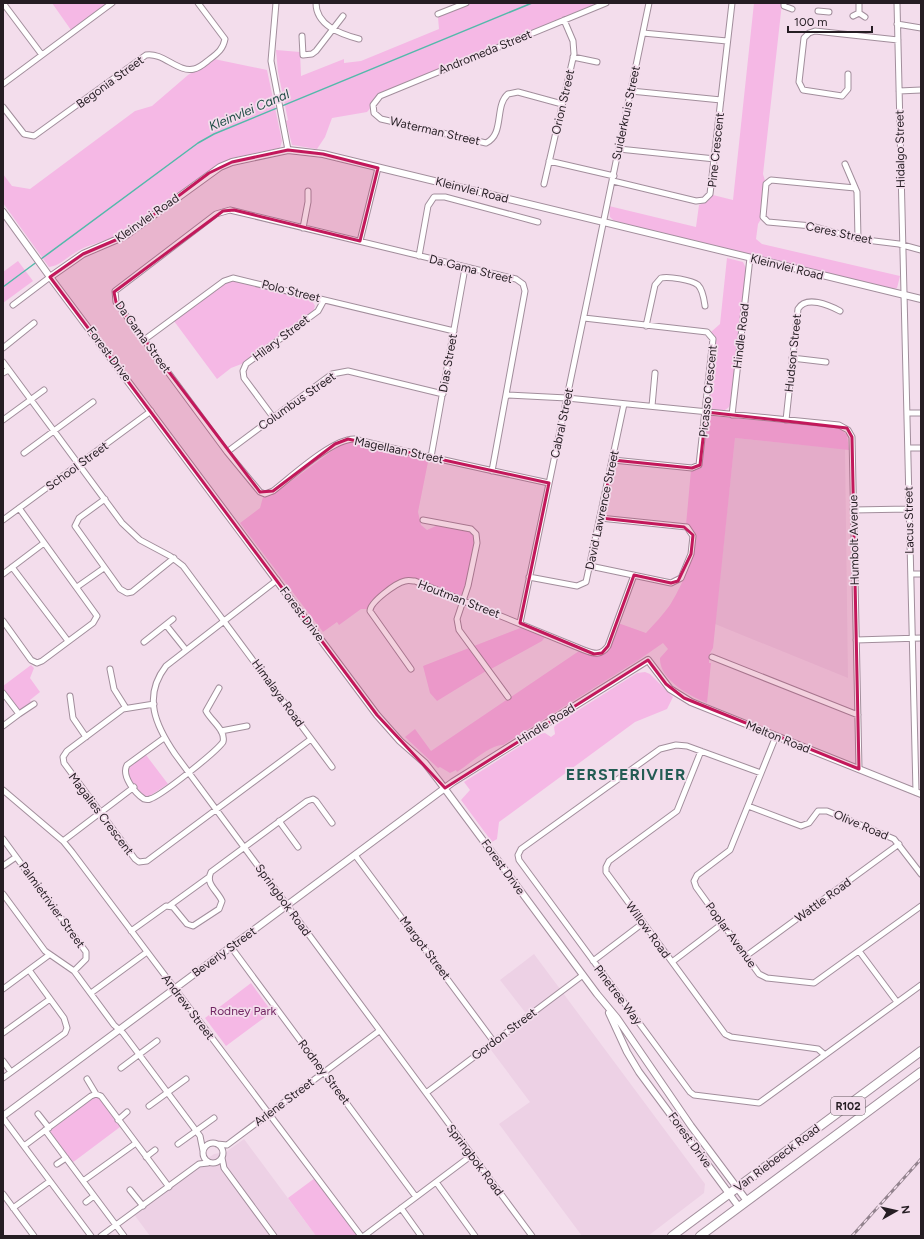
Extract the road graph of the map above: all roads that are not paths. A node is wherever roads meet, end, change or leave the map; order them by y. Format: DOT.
graph roads {
  1 [pos="3,3"];
  2 [pos="112,3"];
  3 [pos="198,3"];
  4 [pos="276,3"];
  5 [pos="316,3"];
  6 [pos="466,3"];
  7 [pos="606,3"];
  8 [pos="649,3"];
  9 [pos="732,3"];
  10 [pos="784,3"];
  11 [pos="823,3"];
  12 [pos="859,3"];
  13 [pos="897,3"];
  14 [pos="792,9"];
  15 [pos="829,12"];
  16 [pos="859,13"];
  17 [pos="438,14"];
  18 [pos="342,16"];
  19 [pos="853,16"];
  20 [pos="865,17"];
  21 [pos="564,20"];
  22 [pos="897,24"];
  23 [pos="921,28"];
  24 [pos="333,29"];
  25 [pos="643,33"];
  26 [pos="302,36"];
  27 [pos="359,39"];
  28 [pos="898,40"];
  29 [pos="728,42"];
  30 [pos="42,55"];
  31 [pos="573,57"];
  32 [pos="597,62"];
  33 [pos="848,74"];
  34 [pos="3,84"];
  35 [pos="899,90"];
  36 [pos="921,90"];
  37 [pos="631,91"];
  38 [pos="721,100"];
  39 [pos="562,104"];
  40 [pos="3,107"];
  41 [pos="373,109"];
  42 [pos="619,149"];
  43 [pos="288,150"];
  44 [pos="715,159"];
  45 [pos="549,161"];
  46 [pos="845,164"];
  47 [pos="378,168"];
  48 [pos="613,178"];
  49 [pos="544,184"];
  50 [pos="855,188"];
  51 [pos="308,191"];
  52 [pos="3,212"];
  53 [pos="538,222"];
  54 [pos="604,223"];
  55 [pos="303,228"];
  56 [pos="858,239"];
  57 [pos="360,242"];
  58 [pos="903,246"];
  59 [pos="921,250"];
  60 [pos="419,256"];
  61 [pos="750,258"];
  62 [pos="465,268"];
  63 [pos="50,277"];
  64 [pos="904,295"];
  65 [pos="921,299"];
  66 [pos="324,300"];
  67 [pos="13,305"];
  68 [pos="705,306"];
  69 [pos="840,311"];
  70 [pos="584,318"];
  71 [pos="34,323"];
  72 [pos="646,326"];
  73 [pos="454,331"];
  74 [pos="144,340"];
  75 [pos="3,348"];
  76 [pos="792,358"];
  77 [pos="3,362"];
  78 [pos="826,362"];
  79 [pos="8,370"];
  80 [pos="655,373"];
  81 [pos="3,374"];
  82 [pos="44,390"];
  83 [pos="443,394"];
  84 [pos="506,395"];
  85 [pos="567,398"];
  86 [pos="31,400"];
  87 [pos="93,402"];
  88 [pos="624,404"];
  89 [pos="652,406"];
  90 [pos="151,411"];
  91 [pos="706,412"];
  92 [pos="907,413"];
  93 [pos="921,413"];
  94 [pos="732,415"];
  95 [pos="273,417"];
  96 [pos="3,420"];
  97 [pos="786,420"];
  98 [pos="54,431"];
  99 [pos="908,448"];
  100 [pos="921,448"];
  101 [pos="227,452"];
  102 [pos="24,453"];
  103 [pos="431,457"];
  104 [pos="613,460"];
  105 [pos="79,464"];
  106 [pos="492,471"];
  107 [pos="549,483"];
  108 [pos="265,494"];
  109 [pos="105,499"];
  110 [pos="19,508"];
  111 [pos="909,509"];
  112 [pos="853,510"];
  113 [pos="600,518"];
  114 [pos="3,520"];
  115 [pos="422,520"];
  116 [pos="44,543"];
  117 [pos="174,558"];
  118 [pos="590,566"];
  119 [pos="12,567"];
  120 [pos="104,568"];
  121 [pos="3,574"];
  122 [pos="911,574"];
  123 [pos="921,574"];
  124 [pos="634,575"];
  125 [pos="529,578"];
  126 [pos="277,580"];
  127 [pos="77,587"];
  128 [pos="464,601"];
  129 [pos="173,619"];
  130 [pos="224,620"];
  131 [pos="3,621"];
  132 [pos="520,623"];
  133 [pos="166,625"];
  134 [pos="921,638"];
  135 [pos="912,639"];
  136 [pos="856,640"];
  137 [pos="68,641"];
  138 [pos="144,642"];
  139 [pos="186,650"];
  140 [pos="712,657"];
  141 [pos="648,660"];
  142 [pos="110,669"];
  143 [pos="411,669"];
  144 [pos="219,688"];
  145 [pos="3,693"];
  146 [pos="70,696"];
  147 [pos="508,697"];
  148 [pos="34,704"];
  149 [pos="154,704"];
  150 [pos="126,708"];
  151 [pos="19,714"];
  152 [pos="858,715"];
  153 [pos="3,726"];
  154 [pos="247,726"];
  155 [pos="221,731"];
  156 [pos="776,736"];
  157 [pos="86,737"];
  158 [pos="164,738"];
  159 [pos="312,740"];
  160 [pos="701,751"];
  161 [pos="332,767"];
  162 [pos="859,769"];
  163 [pos="188,772"];
  164 [pos="761,773"];
  165 [pos="134,787"];
  166 [pos="445,788"];
  167 [pos="3,790"];
  168 [pos="918,793"];
  169 [pos="748,806"];
  170 [pos="216,810"];
  171 [pos="100,812"];
  172 [pos="279,821"];
  173 [pos="332,823"];
  174 [pos="3,839"];
  175 [pos="63,841"];
  176 [pos="899,844"];
  177 [pos="244,847"];
  178 [pos="298,847"];
  179 [pos="355,855"];
  180 [pos="16,857"];
  181 [pos="3,866"];
  182 [pos="921,874"];
  183 [pos="209,877"];
  184 [pos="3,894"];
  185 [pos="169,906"];
  186 [pos="287,906"];
  187 [pos="921,906"];
  188 [pos="643,923"];
  189 [pos="722,924"];
  190 [pos="131,930"];
  191 [pos="231,947"];
  192 [pos="859,951"];
  193 [pos="147,952"];
  194 [pos="49,955"];
  195 [pos="746,956"];
  196 [pos="593,961"];
  197 [pos="672,962"];
  198 [pos="29,970"];
  199 [pos="74,971"];
  200 [pos="583,975"];
  201 [pos="921,985"];
  202 [pos="3,989"];
  203 [pos="174,989"];
  204 [pos="90,993"];
  205 [pos="50,998"];
  206 [pos="897,1002"];
  207 [pos="608,1010"];
  208 [pos="119,1029"];
  209 [pos="379,1030"];
  210 [pos="3,1033"];
  211 [pos="156,1041"];
  212 [pos="494,1042"];
  213 [pos="921,1051"];
  214 [pos="139,1054"];
  215 [pos="825,1055"];
  216 [pos="3,1061"];
  217 [pos="121,1068"];
  218 [pos="11,1072"];
  219 [pos="324,1072"];
  220 [pos="921,1072"];
  221 [pos="3,1078"];
  222 [pos="87,1079"];
  223 [pos="186,1079"];
  224 [pos="168,1093"];
  225 [pos="426,1093"];
  226 [pos="96,1094"];
  227 [pos="149,1106"];
  228 [pos="127,1112"];
  229 [pos="38,1114"];
  230 [pos="269,1114"];
  231 [pos="3,1117"];
  232 [pos="214,1118"];
  233 [pos="118,1120"];
  234 [pos="47,1129"];
  235 [pos="196,1131"];
  236 [pos="200,1136"];
  237 [pos="136,1143"];
  238 [pos="178,1144"];
  239 [pos="215,1144"];
  240 [pos="227,1145"];
  241 [pos="24,1146"];
  242 [pos="155,1150"];
  243 [pos="203,1152"];
  244 [pos="472,1155"];
  245 [pos="146,1157"];
  246 [pos="223,1157"];
  247 [pos="66,1158"];
  248 [pos="210,1163"];
  249 [pos="57,1164"];
  250 [pos="199,1164"];
  251 [pos="224,1168"];
  252 [pos="50,1181"];
  253 [pos="83,1182"];
  254 [pos="436,1182"];
  255 [pos="169,1187"];
  256 [pos="737,1188"];
  257 [pos="130,1190"];
  258 [pos="3,1194"];
  259 [pos="729,1194"];
  260 [pos="94,1196"];
  261 [pos="416,1197"];
  262 [pos="747,1201"];
  263 [pos="86,1202"];
  264 [pos="143,1206"];
  265 [pos="739,1207"];
  266 [pos="14,1208"];
  267 [pos="401,1208"];
  268 [pos="116,1225"];
  269 [pos="34,1236"];
  270 [pos="91,1236"];
  271 [pos="101,1236"];
  272 [pos="124,1236"];
  273 [pos="273,1236"];
  274 [pos="363,1236"];
  275 [pos="421,1236"];
  276 [pos="475,1236"];
  277 [pos="532,1236"];
  278 [pos="672,1236"];
  279 [pos="700,1236"];
  1 -- 30 [label="street"];
  2 -- 30 [label="street"];
  3 -- 40 [label="street, Begonia Street"];
  4 -- 43 [label="street"];
  5 -- 24 [label="street"];
  6 -- 17 [label="street"];
  7 -- 21 [label="street, Andromeda Street"];
  8 -- 25 [label="street, Suiderkruis Street"];
  9 -- 29 [label="street, Pine Crescent"];
  10 -- 14 [label="street"];
  11 -- 15 [label="street"];
  12 -- 16 [label="street"];
  13 -- 22 [label="street, Hidalgo Street"];
  16 -- 19 [label="street"];
  16 -- 20 [label="street"];
  18 -- 24 [label="street"];
  21 -- 31 [label="street, Orion Street"];
  21 -- 41 [label="street, Andromeda Street"];
  22 -- 23 [label="street"];
  22 -- 28 [label="street, Hidalgo Street"];
  24 -- 26 [label="street"];
  24 -- 27 [label="street"];
  25 -- 29 [label="street"];
  25 -- 37 [label="street, Suiderkruis Street"];
  28 -- 33 [label="street"];
  28 -- 35 [label="street, Hidalgo Street"];
  29 -- 38 [label="street, Pine Crescent"];
  30 -- 34 [label="street"];
  31 -- 32 [label="street"];
  31 -- 39 [label="street, Orion Street"];
  35 -- 36 [label="street"];
  35 -- 58 [label="street, Hidalgo Street"];
  37 -- 38 [label="street"];
  37 -- 42 [label="street, Suiderkruis Street"];
  38 -- 44 [label="street, Pine Crescent"];
  39 -- 41 [label="street, Waterman Street"];
  39 -- 45 [label="street, Orion Street"];
  42 -- 44 [label="street"];
  42 -- 48 [label="street, Suiderkruis Street"];
  43 -- 47 [label="street, Kleinvlei Road"];
  43 -- 63 [label="street, Kleinvlei Road"];
  44 -- 48 [label="street, Pine Crescent"];
  45 -- 48 [label="street"];
  45 -- 49 [label="street, Orion Street"];
  46 -- 50 [label="street"];
  47 -- 54 [label="street, Kleinvlei Road"];
  47 -- 57 [label="street"];
  48 -- 54 [label="street, Suiderkruis Street"];
  50 -- 56 [label="street"];
  50 -- 56 [label="street, Ceres Street"];
  51 -- 55 [label="street"];
  52 -- 63 [label="street, Forest Drive"];
  53 -- 60 [label="street"];
  54 -- 61 [label="street, Kleinvlei Road"];
  54 -- 70 [label="street, Cabral Street"];
  55 -- 57 [label="street, Da Gama Street"];
  55 -- 74 [label="street, Da Gama Street"];
  56 -- 58 [label="street, Ceres Street"];
  57 -- 60 [label="street, Da Gama Street"];
  58 -- 59 [label="street, Ceres Street"];
  58 -- 64 [label="street, Hidalgo Street"];
  60 -- 62 [label="street, Da Gama Street"];
  61 -- 64 [label="street, Kleinvlei Road"];
  61 -- 94 [label="street, Hindle Road"];
  62 -- 73 [label="street, Dias Street"];
  62 -- 84 [label="street, Da Gama Street"];
  63 -- 67 [label="street"];
  63 -- 90 [label="street, Forest Drive"];
  64 -- 65 [label="street, Kleinvlei Road"];
  64 -- 92 [label="street, Lacus Street"];
  66 -- 73 [label="street, Polo Street"];
  66 -- 74 [label="street, Polo Street"];
  66 -- 95 [label="street, Hilary Street"];
  68 -- 72 [label="street"];
  69 -- 76 [label="street, Hudson Street"];
  70 -- 72 [label="street, Picasso Crescent"];
  70 -- 85 [label="street, Cabral Street"];
  71 -- 75 [label="street"];
  72 -- 91 [label="street, Picasso Crescent"];
  73 -- 83 [label="street, Dias Street"];
  74 -- 101 [label="street, Da Gama Street"];
  76 -- 78 [label="street"];
  76 -- 97 [label="street, Hudson Street"];
  77 -- 79 [label="street, Himalaya Road"];
  79 -- 81 [label="street"];
  79 -- 86 [label="street, Himalaya Road"];
  80 -- 89 [label="street"];
  82 -- 86 [label="street"];
  83 -- 95 [label="street, Columbus Street"];
  83 -- 103 [label="street, Dias Street"];
  84 -- 85 [label="street, Humbolt Avenue"];
  84 -- 106 [label="street, Da Gama Street"];
  85 -- 88 [label="street, Humbolt Avenue"];
  85 -- 107 [label="street, Cabral Street"];
  86 -- 96 [label="street"];
  86 -- 98 [label="street, Himalaya Road"];
  87 -- 98 [label="street"];
  88 -- 89 [label="street, Humbolt Avenue"];
  88 -- 104 [label="street, David Lawrence Street"];
  89 -- 91 [label="street, Humbolt Avenue"];
  90 -- 105 [label="street, School Street"];
  90 -- 126 [label="street, Forest Drive"];
  91 -- 94 [label="street, Humbolt Avenue"];
  91 -- 104 [label="street, Picasso Crescent"];
  92 -- 93 [label="street"];
  92 -- 99 [label="street, Lacus Street"];
  94 -- 97 [label="street, Humbolt Avenue"];
  95 -- 101 [label="street, Columbus Street"];
  97 -- 112 [label="street, Humbolt Avenue"];
  98 -- 102 [label="street"];
  98 -- 105 [label="street, Himalaya Road"];
  99 -- 100 [label="street"];
  99 -- 111 [label="street, Lacus Street"];
  101 -- 108 [label="street, Da Gama Street"];
  103 -- 106 [label="street, Magellaan Street"];
  103 -- 108 [label="street, Magellaan Street"];
  104 -- 113 [label="street, David Lawrence Street"];
  105 -- 109 [label="street, Himalaya Road"];
  105 -- 110 [label="street, School Street"];
  106 -- 107 [label="street, Magellaan Street"];
  107 -- 125 [label="street, Cabral Street"];
  109 -- 117 [label="street, Himalaya Road"];
  109 -- 120 [label="street"];
  110 -- 114 [label="street, School Street"];
  110 -- 116 [label="street"];
  111 -- 112 [label="street"];
  111 -- 122 [label="street, Lacus Street"];
  112 -- 136 [label="street, Humbolt Avenue"];
  113 -- 118 [label="street, David Lawrence Street"];
  113 -- 124 [label="street"];
  115 -- 128 [label="street"];
  116 -- 119 [label="street"];
  116 -- 127 [label="street"];
  117 -- 120 [label="street"];
  117 -- 130 [label="street, Himalaya Road"];
  118 -- 124 [label="street"];
  118 -- 125 [label="street, David Lawrence Street"];
  119 -- 121 [label="street"];
  119 -- 137 [label="street"];
  120 -- 127 [label="street"];
  122 -- 123 [label="street"];
  122 -- 135 [label="street, Lacus Street"];
  124 -- 132 [label="street, Houtman Street"];
  125 -- 132 [label="street, Cabral Street"];
  126 -- 130 [label="street, Springbok Road"];
  126 -- 166 [label="street, Forest Drive"];
  127 -- 137 [label="street"];
  128 -- 132 [label="street, Houtman Street"];
  128 -- 143 [label="street, Houtman Street"];
  128 -- 147 [label="street"];
  129 -- 133 [label="street"];
  130 -- 139 [label="street, Springbok Road"];
  130 -- 159 [label="street, Himalaya Road"];
  131 -- 137 [label="street"];
  133 -- 138 [label="street"];
  133 -- 139 [label="street"];
  134 -- 135 [label="street"];
  135 -- 136 [label="street"];
  135 -- 168 [label="street, Lacus Street"];
  136 -- 152 [label="street, Humbolt Avenue"];
  139 -- 149 [label="street, Springbok Road"];
  140 -- 152 [label="street"];
  141 -- 156 [label="street, Melton Road"];
  141 -- 166 [label="street, Hindle Road"];
  142 -- 150 [label="street"];
  144 -- 155 [label="street"];
  145 -- 151 [label="street"];
  146 -- 157 [label="street"];
  148 -- 151 [label="street"];
  149 -- 150 [label="street, Magalies Crescent"];
  149 -- 158 [label="street, Springbok Road"];
  150 -- 157 [label="street, Magalies Crescent"];
  151 -- 153 [label="street"];
  152 -- 162 [label="street, Humbolt Avenue"];
  154 -- 155 [label="street"];
  155 -- 163 [label="street"];
  156 -- 162 [label="street, Melton Road"];
  156 -- 164 [label="street, Poplar Avenue"];
  157 -- 171 [label="street, Magalies Crescent"];
  158 -- 163 [label="street, Springbok Road"];
  158 -- 165 [label="street"];
  159 -- 161 [label="street, Himalaya Road"];
  159 -- 170 [label="street, Magalies Crescent"];
  160 -- 164 [label="street"];
  160 -- 188 [label="street, Willow Road"];
  160 -- 196 [label="street, Pinetree Way"];
  162 -- 168 [label="street, Melton Road"];
  163 -- 165 [label="street"];
  163 -- 170 [label="street, Springbok Road"];
  164 -- 169 [label="street, Poplar Avenue"];
  165 -- 171 [label="street"];
  166 -- 179 [label="street, Beverly Street"];
  166 -- 200 [label="street, Forest Drive"];
  167 -- 175 [label="street, Andrew Street"];
  169 -- 176 [label="street, Olive Road"];
  169 -- 189 [label="street, Poplar Avenue"];
  170 -- 171 [label="street, Magalies Crescent"];
  170 -- 177 [label="street, Springbok Road"];
  171 -- 175 [label="street"];
  172 -- 173 [label="street"];
  172 -- 177 [label="street"];
  172 -- 178 [label="street"];
  174 -- 180 [label="street, Palmietrivier Street"];
  175 -- 190 [label="street, Andrew Street"];
  176 -- 182 [label="street, Olive Road"];
  176 -- 195 [label="street, Wattle Road"];
  177 -- 183 [label="street"];
  177 -- 186 [label="street, Springbok Road"];
  179 -- 186 [label="street, Beverly Street"];
  179 -- 212 [label="street, Margot Street"];
  180 -- 181 [label="street"];
  180 -- 199 [label="street, Palmietrivier Street"];
  183 -- 185 [label="street"];
  183 -- 185 [label="street"];
  184 -- 194 [label="street"];
  185 -- 190 [label="street"];
  186 -- 191 [label="street, Beverly Street"];
  186 -- 209 [label="street, Springbok Road"];
  187 -- 192 [label="street, Poplar Avenue"];
  188 -- 196 [label="street"];
  188 -- 197 [label="street, Willow Road"];
  189 -- 195 [label="street, Poplar Avenue"];
  189 -- 197 [label="street"];
  190 -- 193 [label="street, Andrew Street"];
  191 -- 203 [label="street, Beverly Street"];
  191 -- 219 [label="street, Rodney Street"];
  192 -- 195 [label="street, Poplar Avenue"];
  192 -- 206 [label="street"];
  193 -- 203 [label="street, Andrew Street"];
  193 -- 204 [label="street"];
  194 -- 198 [label="street"];
  194 -- 199 [label="street"];
  196 -- 215 [label="street, Pinetree Way"];
  197 -- 215 [label="street, Willow Road"];
  198 -- 202 [label="street"];
  198 -- 205 [label="street"];
  199 -- 204 [label="street"];
  200 -- 207 [label="street, Forest Drive"];
  200 -- 212 [label="street, Gordon Street"];
  201 -- 206 [label="street, Pinetree Way"];
  203 -- 208 [label="street, Beverly Street"];
  203 -- 230 [label="street, Andrew Street"];
  204 -- 208 [label="street"];
  205 -- 210 [label="street"];
  205 -- 218 [label="street"];
  206 -- 215 [label="street, Pinetree Way"];
  207 -- 256 [label="street, Forest Drive"];
  207 -- 259 [label="street, Forest Drive"];
  208 -- 214 [label="street"];
  208 -- 231 [label="street, Beverly Street"];
  209 -- 219 [label="street, Arlene Street"];
  209 -- 225 [label="street, Springbok Road"];
  211 -- 214 [label="street"];
  212 -- 225 [label="street, Gordon Street"];
  213 -- 256 [label="main road, Van Riebeeck Road / R102"];
  214 -- 217 [label="street"];
  214 -- 224 [label="street"];
  216 -- 218 [label="street"];
  218 -- 221 [label="street"];
  219 -- 230 [label="street, Arlene Street"];
  219 -- 261 [label="street, Rodney Street"];
  220 -- 262 [label="main road, Van Riebeeck Road / R102"];
  222 -- 226 [label="street"];
  223 -- 224 [label="street"];
  224 -- 227 [label="street"];
  224 -- 235 [label="street"];
  225 -- 244 [label="street, Springbok Road"];
  226 -- 233 [label="street"];
  226 -- 234 [label="street"];
  228 -- 233 [label="street"];
  229 -- 234 [label="street"];
  230 -- 240 [label="street, Arlene Street"];
  230 -- 274 [label="street, Andrew Street"];
  231 -- 241 [label="street"];
  232 -- 235 [label="street"];
  233 -- 237 [label="street"];
  234 -- 241 [label="street"];
  234 -- 247 [label="street"];
  235 -- 236 [label="street"];
  235 -- 238 [label="street"];
  236 -- 239 [label="street"];
  236 -- 243 [label="street"];
  237 -- 245 [label="street"];
  237 -- 253 [label="street"];
  239 -- 240 [label="street"];
  239 -- 243 [label="street"];
  239 -- 246 [label="street"];
  240 -- 246 [label="street"];
  241 -- 252 [label="street"];
  242 -- 245 [label="street"];
  243 -- 248 [label="street"];
  243 -- 250 [label="street"];
  244 -- 254 [label="street"];
  244 -- 277 [label="street, Springbok Road"];
  245 -- 255 [label="street"];
  246 -- 248 [label="street"];
  246 -- 251 [label="street"];
  247 -- 249 [label="street"];
  247 -- 253 [label="street"];
  248 -- 250 [label="street"];
  248 -- 251 [label="street"];
  250 -- 255 [label="street"];
  251 -- 273 [label="street"];
  252 -- 266 [label="street"];
  252 -- 270 [label="street"];
  253 -- 260 [label="street"];
  254 -- 261 [label="street"];
  254 -- 276 [label="street"];
  255 -- 264 [label="street"];
  256 -- 259 [label="main road, Van Riebeeck Road / R102"];
  256 -- 262 [label="street, Forest Drive"];
  257 -- 264 [label="street"];
  258 -- 266 [label="street"];
  259 -- 265 [label="street, Forest Drive"];
  259 -- 278 [label="main road, Van Riebeeck Road / R102"];
  260 -- 263 [label="street"];
  260 -- 268 [label="street"];
  261 -- 267 [label="street"];
  262 -- 265 [label="main road, Van Riebeeck Road / R102"];
  264 -- 268 [label="street"];
  265 -- 279 [label="main road, Van Riebeeck Road / R102"];
  266 -- 269 [label="street"];
  267 -- 274 [label="street"];
  267 -- 275 [label="street"];
  268 -- 271 [label="street"];
  268 -- 272 [label="street"];
}
